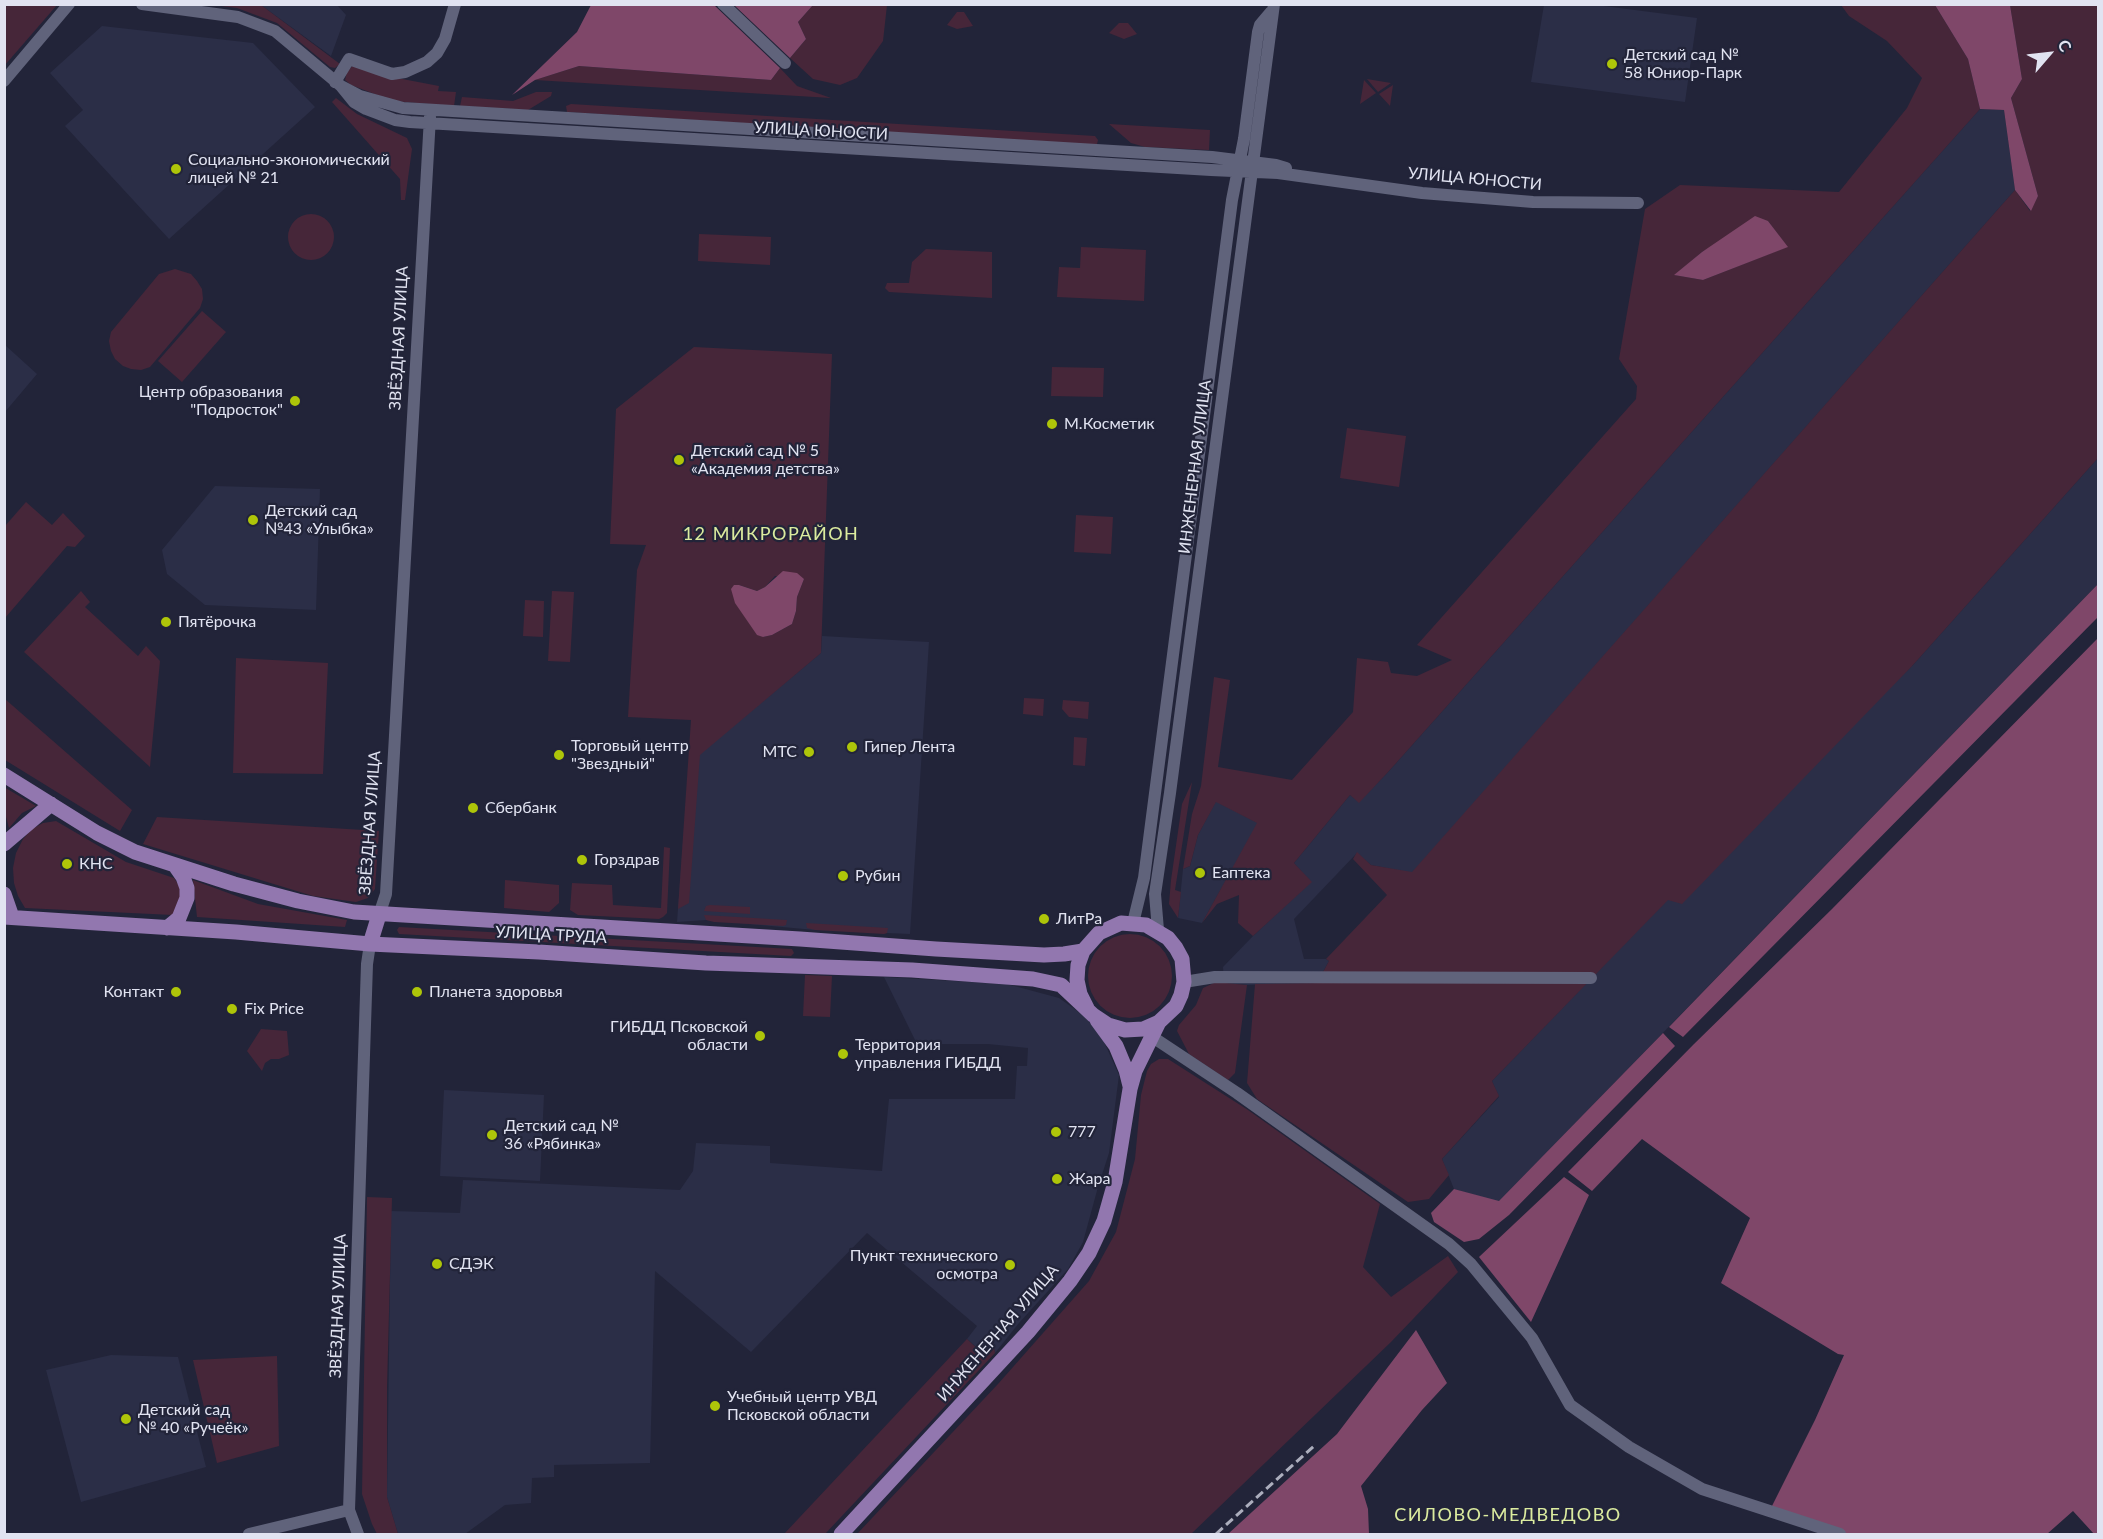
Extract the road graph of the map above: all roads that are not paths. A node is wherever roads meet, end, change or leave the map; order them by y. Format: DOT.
graph roads {
  1 [pos="69,4"];
  2 [pos="142,4"];
  3 [pos="455,4"];
  4 [pos="723,4"];
  5 [pos="1274,6"];
  6 [pos="785,63"];
  7 [pos="4,81"];
  8 [pos="338,84"];
  9 [pos="430,110"];
  10 [pos="429,123"];
  11 [pos="1246,166"];
  12 [pos="1638,203"];
  13 [pos="4,775"];
  14 [pos="51,804"];
  15 [pos="4,844"];
  16 [pos="176,867"];
  17 [pos="4,894"];
  18 [pos="379,915"];
  19 [pos="8,917"];
  20 [pos="1133,923"];
  21 [pos="166,928"];
  22 [pos="1158,930"];
  23 [pos="370,944"];
  24 [pos="1083,951"];
  25 [pos="1591,978"];
  26 [pos="1184,982"];
  27 [pos="1090,1012"];
  28 [pos="1155,1029"];
  29 [pos="1130,1089"];
  30 [pos="349,1510"];
  31 [pos="249,1534"];
  32 [pos="358,1534"];
  33 [pos="841,1534"];
  34 [pos="1840,1534"];
  1 -- 7 [label="street"];
  2 -- 8 [label="street, УЛИЦА ЮНОСТИ"];
  3 -- 8 [label="street"];
  4 -- 6 [label="street"];
  5 -- 11 [label="street, ИНЖЕНЕРНАЯ УЛИЦА"];
  8 -- 9 [label="street, УЛИЦА ЮНОСТИ"];
  8 -- 10 [label="street, УЛИЦА ЮНОСТИ"];
  9 -- 10 [label="street, ЗВЁЗДНАЯ УЛИЦА"];
  9 -- 11 [label="street, УЛИЦА ЮНОСТИ"];
  10 -- 11 [label="street, УЛИЦА ЮНОСТИ"];
  10 -- 18 [label="street, ЗВЁЗДНАЯ УЛИЦА"];
  11 -- 12 [label="street, УЛИЦА ЮНОСТИ"];
  11 -- 20 [label="street, ИНЖЕНЕРНАЯ УЛИЦА"];
  11 -- 22 [label="street, ИНЖЕНЕРНАЯ УЛИЦА"];
  13 -- 14 [label="main road, УЛИЦА ТРУДА"];
  14 -- 15 [label="main road"];
  14 -- 16 [label="main road, УЛИЦА ТРУДА"];
  16 -- 18 [label="main road, УЛИЦА ТРУДА"];
  16 -- 21 [label="main road"];
  17 -- 19 [label="main road"];
  18 -- 23 [label="main road, ЗВЁЗДНАЯ УЛИЦА"];
  18 -- 24 [label="main road, УЛИЦА ТРУДА"];
  19 -- 21 [label="main road, УЛИЦА ТРУДА"];
  20 -- 22 [label="main road"];
  20 -- 24 [label="main road"];
  21 -- 23 [label="main road, УЛИЦА ТРУДА"];
  22 -- 26 [label="main road"];
  23 -- 27 [label="main road, УЛИЦА ТРУДА"];
  23 -- 30 [label="street, ЗВЁЗДНАЯ УЛИЦА"];
  24 -- 27 [label="main road, ИНЖЕНЕРНАЯ УЛИЦА"];
  25 -- 26 [label="street"];
  26 -- 28 [label="main road, ИНЖЕНЕРНАЯ УЛИЦА"];
  27 -- 28 [label="main road"];
  27 -- 29 [label="main road, ИНЖЕНЕРНАЯ УЛИЦА"];
  28 -- 29 [label="main road, ИНЖЕНЕРНАЯ УЛИЦА"];
  28 -- 34 [label="street"];
  29 -- 33 [label="main road, ИНЖЕНЕРНАЯ УЛИЦА"];
  30 -- 31 [label="street"];
  30 -- 32 [label="street, ЗВЁЗДНАЯ УЛИЦА"];
}
